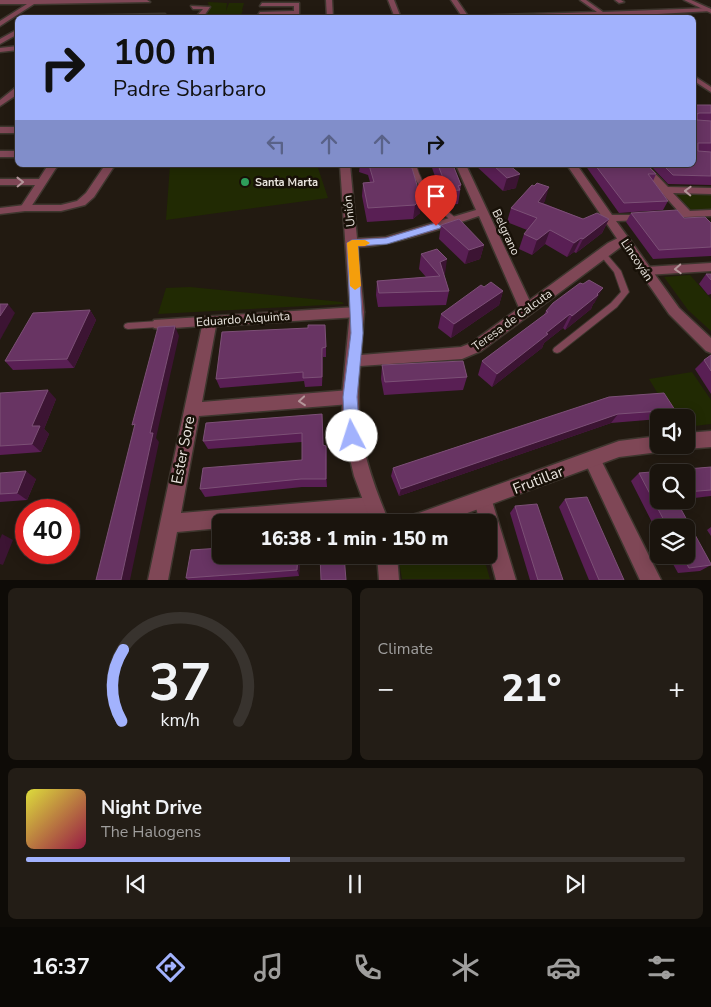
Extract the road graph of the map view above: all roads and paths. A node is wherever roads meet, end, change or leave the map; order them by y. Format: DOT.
graph roads {
  1 [pos="329,0"];
  2 [pos="391,0"];
  3 [pos="454,0"];
  4 [pos="584,0"];
  5 [pos="687,0"];
  6 [pos="112,1"];
  7 [pos="0,2"];
  8 [pos="34,2"];
  9 [pos="147,2"];
  10 [pos="264,2"];
  11 [pos="193,7"];
  12 [pos="101,11"];
  13 [pos="710,11"];
  14 [pos="602,13"];
  15 [pos="68,14"];
  16 [pos="96,15"];
  17 [pos="202,15"];
  18 [pos="260,15"];
  19 [pos="296,15"];
  20 [pos="330,15"];
  21 [pos="397,15"];
  22 [pos="465,15"];
  23 [pos="548,15"];
  24 [pos="604,15"];
  25 [pos="1,22"];
  26 [pos="15,33"];
  27 [pos="0,42"];
  28 [pos="15,48"];
  29 [pos="0,50"];
  30 [pos="696,79"];
  31 [pos="711,90"];
  32 [pos="15,91"];
  33 [pos="0,92"];
  34 [pos="15,92"];
  35 [pos="0,104"];
  36 [pos="0,130"];
  37 [pos="15,130"];
  38 [pos="0,154"];
  39 [pos="15,154"];
  40 [pos="52,167"];
  41 [pos="109,167"];
  42 [pos="345,167"];
  43 [pos="414,167"];
  44 [pos="462,167"];
  45 [pos="573,167"];
  46 [pos="644,167"];
  47 [pos="0,182"];
  48 [pos="41,182"];
  49 [pos="665,190"];
  50 [pos="711,192"];
  51 [pos="25,208"];
  52 [pos="0,211"];
  53 [pos="482,212"];
  54 [pos="711,213"];
  55 [pos="686,214"];
  56 [pos="610,218"];
  57 [pos="455,220"];
  58 [pos="624,240"];
  59 [pos="352,243"];
  60 [pos="602,253"];
  61 [pos="711,267"];
  62 [pos="646,271"];
  63 [pos="526,310"];
  64 [pos="357,312"];
  65 [pos="210,322"];
  66 [pos="158,324"];
  67 [pos="128,326"];
  68 [pos="710,344"];
  69 [pos="557,350"];
  70 [pos="354,361"];
  71 [pos="350,397"];
  72 [pos="191,410"];
  73 [pos="711,439"];
  74 [pos="695,440"];
  75 [pos="650,445"];
  76 [pos="592,460"];
  77 [pos="482,501"];
  78 [pos="376,514"];
  79 [pos="443,514"];
  80 [pos="212,521"];
  81 [pos="169,523"];
  82 [pos="388,564"];
  83 [pos="158,580"];
  84 [pos="389,580"];
  85 [pos="506,580"];
  86 [pos="652,580"];
  1 -- 20 [label="street"];
  2 -- 21 [label="street"];
  3 -- 22 [label="street"];
  4 -- 14 [label="street"];
  5 -- 13 [label="street"];
  6 -- 8 [label="street"];
  6 -- 9 [label="street"];
  6 -- 12 [label="street"];
  7 -- 8 [label="street"];
  8 -- 25 [label="street"];
  10 -- 18 [label="street"];
  10 -- 19 [label="street"];
  11 -- 17 [label="street"];
  12 -- 15 [label="street"];
  12 -- 16 [label="street"];
  13 -- 14 [label="street"];
  14 -- 23 [label="street"];
  14 -- 24 [label="street"];
  26 -- 27 [label="street"];
  28 -- 29 [label="street"];
  30 -- 31 [label="street"];
  32 -- 33 [label="street"];
  34 -- 35 [label="street"];
  36 -- 37 [label="street"];
  38 -- 39 [label="street"];
  40 -- 48 [label="street"];
  41 -- 51 [label="street"];
  42 -- 59 [label="street, Unión"];
  43 -- 57 [label="lane"];
  44 -- 53 [label="street, Belgrano"];
  45 -- 56 [label="street, Lincoyán"];
  46 -- 49 [label="street"];
  47 -- 48 [label="street, one-way"];
  48 -- 51 [label="street"];
  50 -- 49 [label="street, one-way"];
  49 -- 55 [label="street"];
  51 -- 52 [label="street"];
  53 -- 57 [label="street"];
  53 -- 63 [label="street, Belgrano"];
  54 -- 55 [label="street"];
  55 -- 56 [label="street"];
  56 -- 58 [label="street, Lincoyán"];
  57 -- 59 [label="street"];
  58 -- 60 [label="street, Teresa de Calcuta"];
  58 -- 62 [label="street, Lincoyán"];
  59 -- 64 [label="street, Unión"];
  60 -- 63 [label="street, Teresa de Calcuta"];
  60 -- 69 [label="lane"];
  61 -- 62 [label="street, one-way"];
  62 -- 68 [label="street, Lincoyán"];
  63 -- 70 [label="street, Teresa de Calcuta"];
  64 -- 65 [label="street, Eduardo Alquinta"];
  64 -- 70 [label="street, Unión"];
  65 -- 66 [label="street, Eduardo Alquinta"];
  65 -- 72 [label="street, Ester Sore"];
  66 -- 67 [label="lane, Eduardo Alquinta"];
  70 -- 71 [label="street, Unión"];
  71 -- 72 [label="street, one-way"];
  71 -- 78 [label="street, Unión"];
  72 -- 81 [label="street, Ester Sore"];
  73 -- 74 [label="street"];
  75 -- 76 [label="street, Frutillar"];
  76 -- 77 [label="street, Frutillar"];
  76 -- 86 [label="street"];
  77 -- 79 [label="street, Frutillar"];
  77 -- 85 [label="street"];
  80 -- 81 [label="street"];
  81 -- 83 [label="street, Ester Sore"];
  82 -- 84 [label="street"];
}
